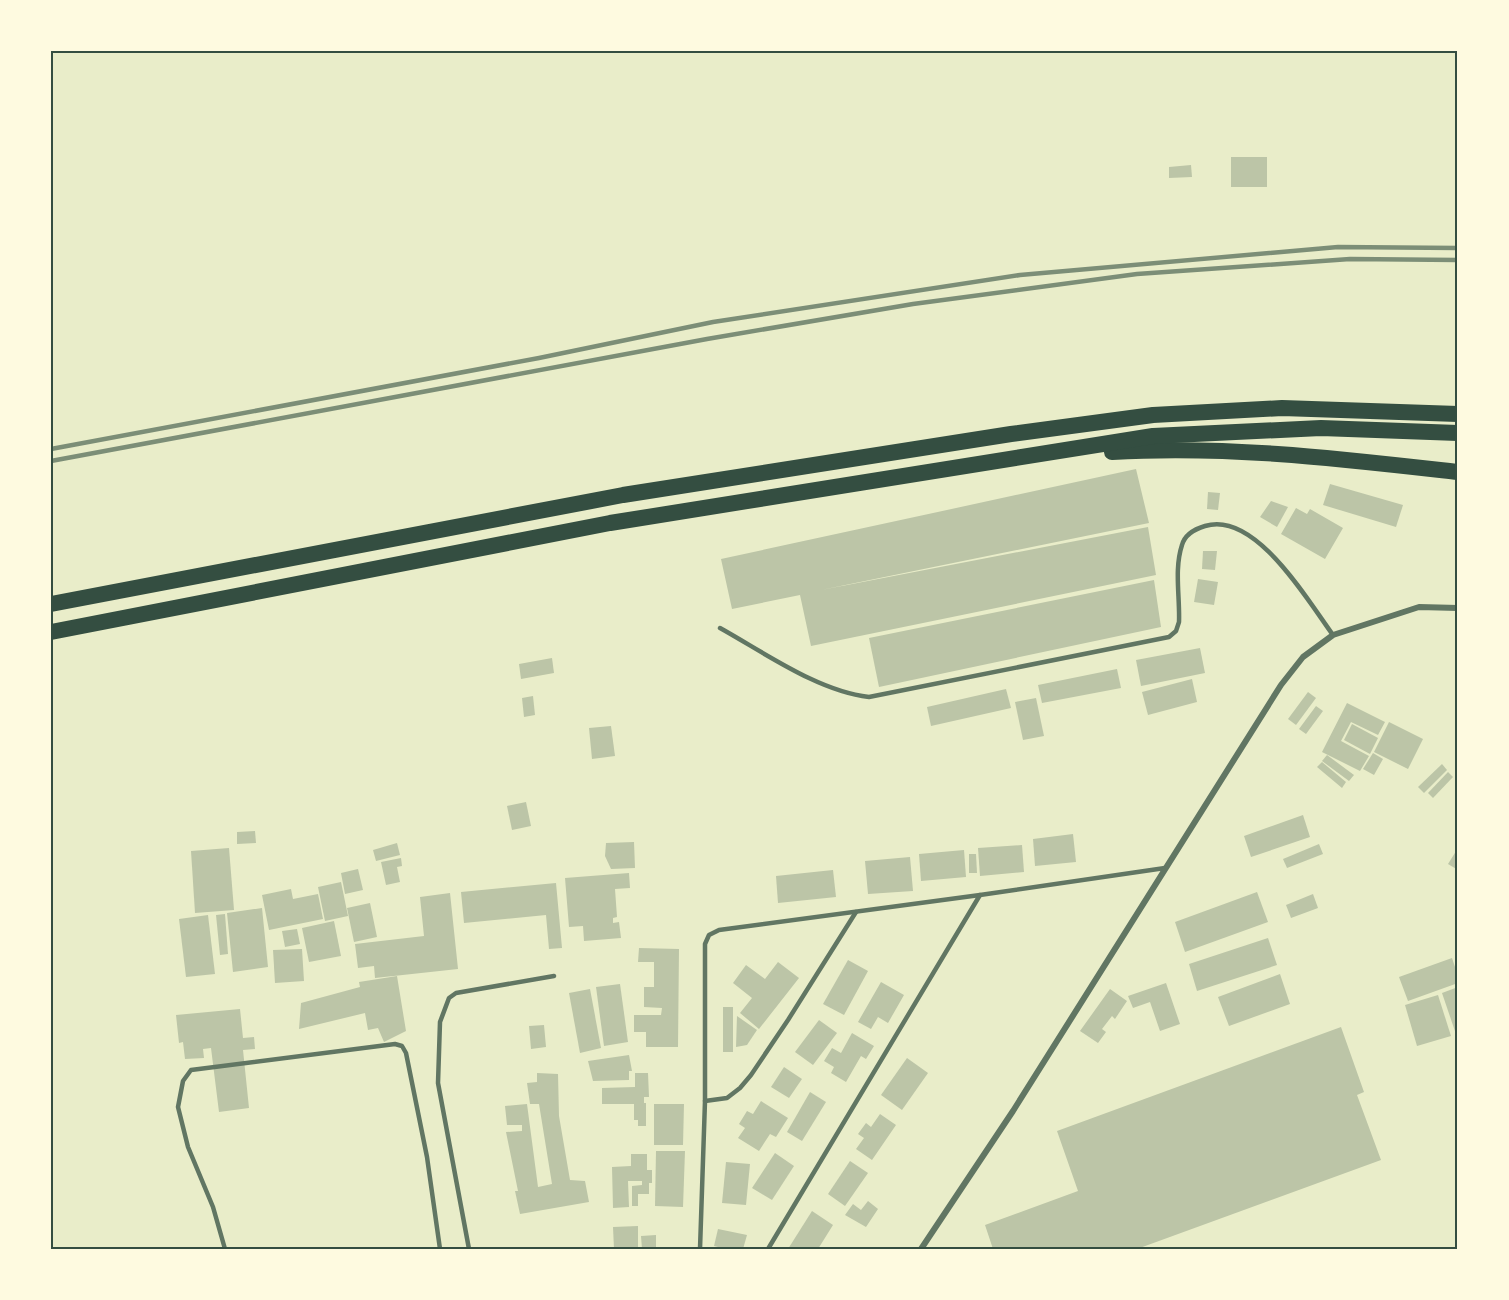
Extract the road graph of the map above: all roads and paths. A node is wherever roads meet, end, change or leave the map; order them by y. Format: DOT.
graph roads {
  1 [pos="1458,414"];
  2 [pos="1458,433"];
  3 [pos="1019,458"];
  4 [pos="1458,472"];
  5 [pos="51,604"];
  6 [pos="1458,608"];
  7 [pos="720,628"];
  8 [pos="51,632"];
  9 [pos="1333,635"];
  10 [pos="1165,868"];
  11 [pos="980,895"];
  12 [pos="856,912"];
  13 [pos="554,976"];
  14 [pos="705,1101"];
  15 [pos="225,1249"];
  16 [pos="440,1249"];
  17 [pos="469,1249"];
  18 [pos="700,1249"];
  19 [pos="768,1249"];
  20 [pos="921,1249"];
  1 -- 5 [label="highway"];
  2 -- 3 [label="highway"];
  3 -- 4 [label="highway"];
  3 -- 8 [label="highway"];
  6 -- 9 [label="street"];
  7 -- 9 [label="lane"];
  9 -- 10 [label="street"];
  10 -- 11 [label="lane"];
  10 -- 20 [label="street"];
  11 -- 12 [label="lane"];
  11 -- 19 [label="lane"];
  12 -- 14 [label="lane"];
  12 -- 14 [label="lane"];
  13 -- 17 [label="lane"];
  14 -- 18 [label="lane"];
  15 -- 16 [label="lane"];
}
